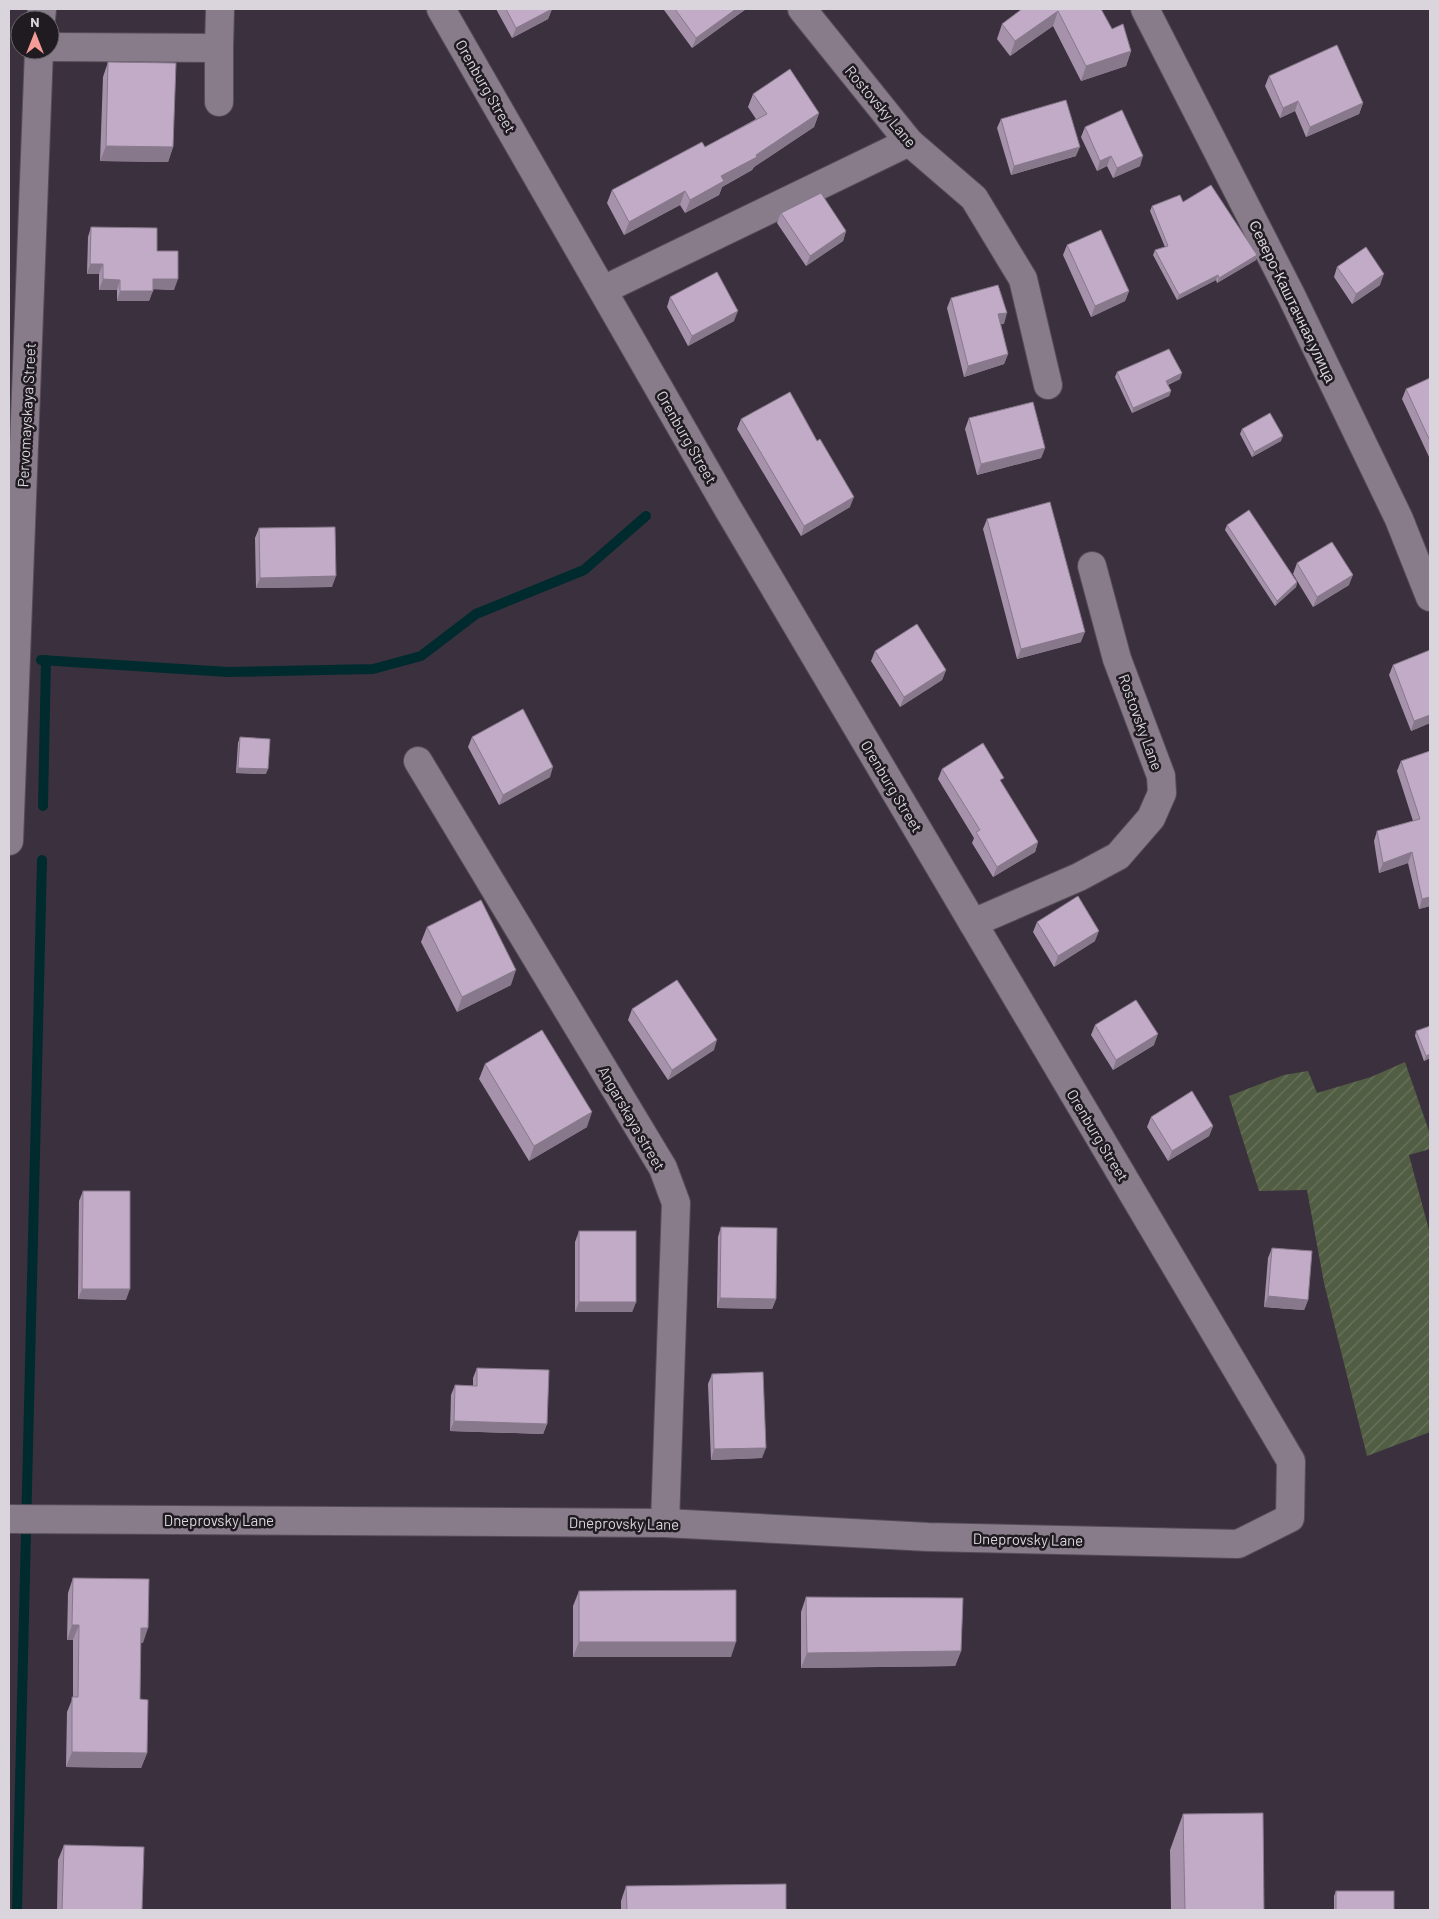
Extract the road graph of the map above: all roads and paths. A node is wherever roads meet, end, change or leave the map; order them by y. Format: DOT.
graph roads {
  1 [pos="220,9"];
  2 [pos="441,9"];
  3 [pos="802,9"];
  4 [pos="1145,9"];
  5 [pos="60,47"];
  6 [pos="219,48"];
  7 [pos="39,60"];
  8 [pos="219,102"];
  9 [pos="909,142"];
  10 [pos="603,290"];
  11 [pos="1048,385"];
  12 [pos="1092,566"];
  13 [pos="1430,597"];
  14 [pos="11,693"];
  15 [pos="418,761"];
  16 [pos="9,841"];
  17 [pos="973,923"];
  18 [pos="9,1519"];
  19 [pos="665,1523"];
  20 [pos="1238,1544"];
  1 -- 6 [label="street"];
  2 -- 10 [label="street, Orenburg Street"];
  3 -- 9 [label="street, Rostovsky Lane"];
  4 -- 13 [label="street, Северо-Каштачная улица"];
  5 -- 6 [label="street"];
  6 -- 8 [label="street"];
  7 -- 14 [label="street, Pervomayskaya Street"];
  9 -- 10 [label="street"];
  9 -- 11 [label="street, Rostovsky Lane"];
  10 -- 17 [label="street, Orenburg Street"];
  12 -- 17 [label="street, Rostovsky Lane"];
  14 -- 16 [label="street, Pervomayskaya Street"];
  15 -- 19 [label="street, Angarskaya street"];
  17 -- 20 [label="street, Orenburg Street"];
  18 -- 19 [label="street, Dneprovsky Lane"];
  19 -- 20 [label="street, Dneprovsky Lane"];
}
